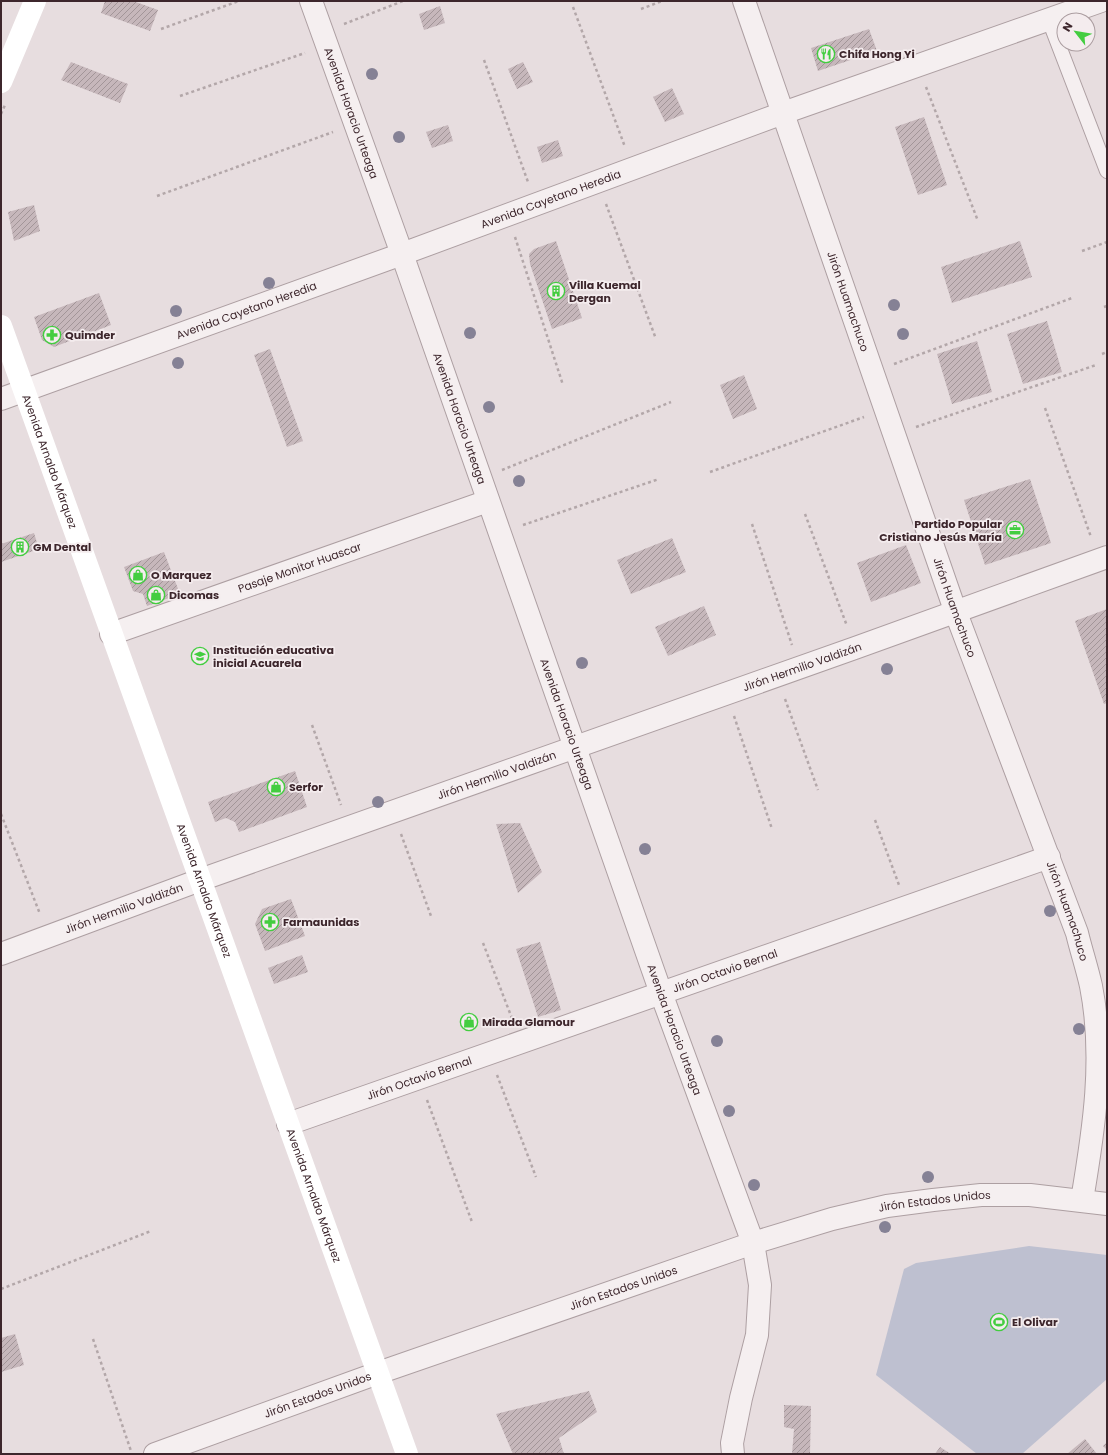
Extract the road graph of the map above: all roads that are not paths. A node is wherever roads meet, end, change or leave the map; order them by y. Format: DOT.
graph roads {
  1 [pos="35,1"];
  2 [pos="312,1"];
  3 [pos="744,1"];
  4 [pos="1101,1"];
  5 [pos="1049,20"];
  6 [pos="1,82"];
  7 [pos="783,113"];
  8 [pos="1107,171"];
  9 [pos="402,254"];
  10 [pos="1,326"];
  11 [pos="24,390"];
  12 [pos="1,399"];
  13 [pos="488,501"];
  14 [pos="1103,559"];
  15 [pos="956,612"];
  16 [pos="111,634"];
  17 [pos="575,746"];
  18 [pos="1049,857"];
  19 [pos="200,880"];
  20 [pos="1,954"];
  21 [pos="661,993"];
  22 [pos="288,1124"];
  23 [pos="1082,1200"];
  24 [pos="1107,1204"];
  25 [pos="753,1243"];
  26 [pos="378,1373"];
  27 [pos="156,1454"];
  28 [pos="407,1454"];
  29 [pos="733,1454"];
  1 -- 6 [label="street"];
  2 -- 9 [label="street, Avenida Horacio Urteaga"];
  3 -- 7 [label="street, Jirón Huamachuco"];
  4 -- 5 [label="street, Avenida Cayetano Heredia"];
  5 -- 7 [label="street, Avenida Cayetano Heredia"];
  5 -- 8 [label="lane"];
  7 -- 9 [label="street, Avenida Cayetano Heredia"];
  7 -- 15 [label="street, Jirón Huamachuco"];
  9 -- 11 [label="street, Avenida Cayetano Heredia"];
  9 -- 13 [label="street, Avenida Horacio Urteaga"];
  10 -- 11 [label="street, Avenida Arnaldo Márquez"];
  11 -- 12 [label="street, Avenida Cayetano Heredia"];
  11 -- 16 [label="street, Avenida Arnaldo Márquez"];
  13 -- 16 [label="street, Pasaje Monitor Huascar"];
  13 -- 17 [label="street, Avenida Horacio Urteaga"];
  14 -- 15 [label="street, Jirón Hermilio Valdizán"];
  15 -- 17 [label="street, Jirón Hermilio Valdizán"];
  15 -- 18 [label="street, Jirón Huamachuco"];
  16 -- 19 [label="street, Avenida Arnaldo Márquez"];
  17 -- 19 [label="street, Jirón Hermilio Valdizán"];
  17 -- 21 [label="street, Avenida Horacio Urteaga"];
  18 -- 21 [label="street, Jirón Octavio Bernal"];
  18 -- 23 [label="street, Jirón Huamachuco"];
  19 -- 20 [label="street, Jirón Hermilio Valdizán"];
  19 -- 22 [label="street, Avenida Arnaldo Márquez"];
  21 -- 22 [label="street, Jirón Octavio Bernal"];
  21 -- 25 [label="street, Avenida Horacio Urteaga"];
  22 -- 26 [label="street, Avenida Arnaldo Márquez"];
  23 -- 24 [label="street, Jirón Estados Unidos"];
  23 -- 25 [label="street, Jirón Estados Unidos"];
  25 -- 26 [label="street, Jirón Estados Unidos"];
  25 -- 29 [label="street, Avenida Horacio Urteaga"];
  26 -- 27 [label="street, Jirón Estados Unidos"];
  26 -- 28 [label="street, Avenida Arnaldo Márquez"];
}
